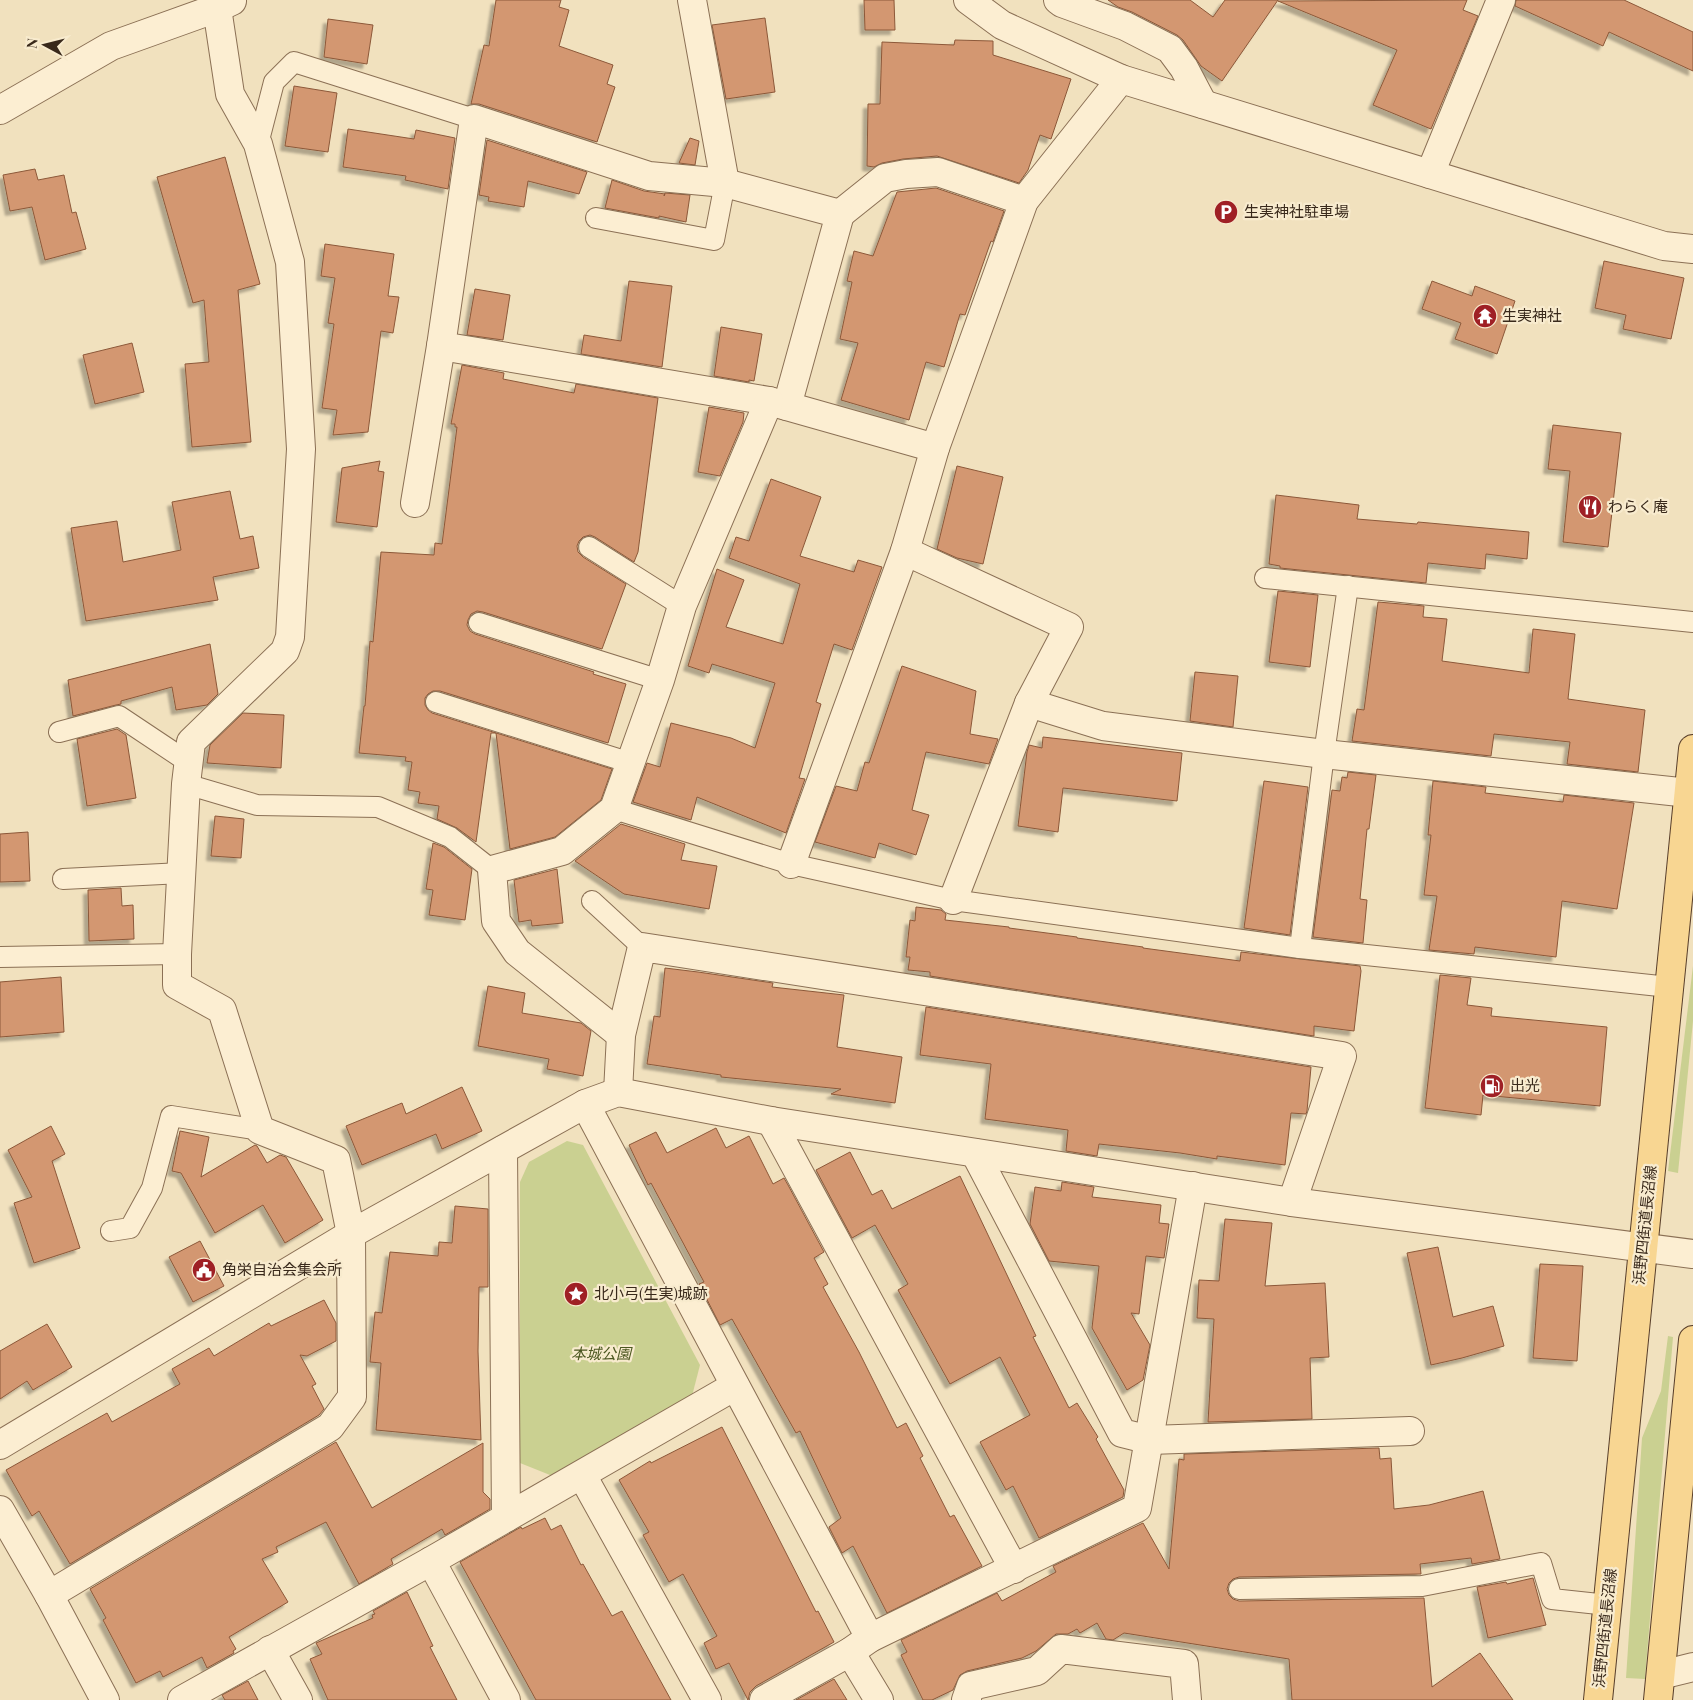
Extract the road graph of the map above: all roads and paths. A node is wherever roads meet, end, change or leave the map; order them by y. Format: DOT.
graph roads {
  1 [pos="692,0"];
  2 [pos="968,0"];
  3 [pos="1058,0"];
  4 [pos="1501,0"];
  5 [pos="225,4"];
  6 [pos="1121,79"];
  7 [pos="1203,104"];
  8 [pos="0,110"];
  9 [pos="474,119"];
  10 [pos="258,144"];
  11 [pos="1430,174"];
  12 [pos="726,183"];
  13 [pos="1024,201"];
  14 [pos="840,214"];
  15 [pos="596,218"];
  16 [pos="1693,249"];
  17 [pos="442,346"];
  18 [pos="778,404"];
  19 [pos="935,448"];
  20 [pos="415,503"];
  21 [pos="589,547"];
  22 [pos="905,551"];
  23 [pos="1265,578"];
  24 [pos="1348,586"];
  25 [pos="682,606"];
  26 [pos="1693,622"];
  27 [pos="479,623"];
  28 [pos="660,680"];
  29 [pos="436,702"];
  30 [pos="1029,703"];
  31 [pos="59,732"];
  32 [pos="1693,749"];
  33 [pos="1324,754"];
  34 [pos="631,763"];
  35 [pos="187,773"];
  36 [pos="1689,793"];
  37 [pos="614,809"];
  38 [pos="791,864"];
  39 [pos="492,870"];
  40 [pos="182,873"];
  41 [pos="63,879"];
  42 [pos="953,900"];
  43 [pos="592,901"];
  44 [pos="642,947"];
  45 [pos="1300,948"];
  46 [pos="177,954"];
  47 [pos="0,956"];
  48 [pos="1669,987"];
  49 [pos="622,1035"];
  50 [pos="618,1092"];
  51 [pos="585,1104"];
  52 [pos="770,1121"];
  53 [pos="260,1130"];
  54 [pos="503,1150"];
  55 [pos="975,1153"];
  56 [pos="1193,1186"];
  57 [pos="1292,1202"];
  58 [pos="111,1231"];
  59 [pos="351,1234"];
  60 [pos="1642,1249"];
  61 [pos="1693,1254"];
  62 [pos="1693,1340"];
  63 [pos="734,1386"];
  64 [pos="1410,1431"];
  65 [pos="1150,1440"];
  66 [pos="0,1445"];
  67 [pos="582,1475"];
  68 [pos="0,1510"];
  69 [pos="506,1518"];
  70 [pos="431,1561"];
  71 [pos="1014,1569"];
  72 [pos="1239,1589"];
  73 [pos="49,1595"];
  74 [pos="1608,1605"];
  75 [pos="860,1645"];
  76 [pos="270,1650"];
  77 [pos="1693,1667"];
  78 [pos="1660,1687"];
  79 [pos="105,1700"];
  80 [pos="182,1700"];
  81 [pos="298,1700"];
  82 [pos="506,1700"];
  83 [pos="708,1700"];
  84 [pos="764,1700"];
  85 [pos="879,1700"];
  86 [pos="966,1700"];
  87 [pos="1187,1700"];
  88 [pos="1598,1700"];
  1 -- 12 [label="street"];
  2 -- 6 [label="street"];
  3 -- 7 [label="street"];
  4 -- 11 [label="street"];
  5 -- 8 [label="street"];
  5 -- 10 [label="street"];
  6 -- 7 [label="street"];
  6 -- 13 [label="street"];
  7 -- 11 [label="street"];
  9 -- 10 [label="lane"];
  9 -- 12 [label="street"];
  9 -- 17 [label="street"];
  10 -- 35 [label="street"];
  11 -- 16 [label="street"];
  12 -- 14 [label="street"];
  12 -- 15 [label="lane"];
  13 -- 14 [label="street"];
  13 -- 19 [label="street"];
  14 -- 18 [label="street"];
  17 -- 18 [label="street"];
  17 -- 20 [label="street"];
  18 -- 19 [label="street"];
  18 -- 25 [label="street"];
  19 -- 22 [label="street"];
  21 -- 25 [label="lane"];
  22 -- 30 [label="street"];
  22 -- 38 [label="street"];
  23 -- 24 [label="lane"];
  24 -- 26 [label="lane"];
  24 -- 33 [label="lane"];
  25 -- 28 [label="street"];
  27 -- 28 [label="lane"];
  28 -- 34 [label="street"];
  29 -- 34 [label="lane"];
  30 -- 33 [label="street"];
  30 -- 42 [label="street"];
  31 -- 35 [label="lane"];
  32 -- 36 [label="main road, 浜野四街道長沼線"];
  33 -- 36 [label="street"];
  33 -- 45 [label="lane"];
  34 -- 37 [label="street"];
  35 -- 39 [label="lane"];
  35 -- 40 [label="street"];
  36 -- 48 [label="main road, 浜野四街道長沼線"];
  37 -- 38 [label="lane"];
  37 -- 39 [label="street"];
  38 -- 42 [label="lane"];
  39 -- 49 [label="street"];
  40 -- 41 [label="lane"];
  40 -- 46 [label="street"];
  42 -- 45 [label="lane"];
  43 -- 44 [label="lane"];
  44 -- 49 [label="street"];
  44 -- 57 [label="street"];
  45 -- 48 [label="lane"];
  46 -- 47 [label="lane"];
  46 -- 53 [label="street"];
  48 -- 60 [label="main road, 浜野四街道長沼線"];
  49 -- 50 [label="street"];
  50 -- 51 [label="street"];
  50 -- 52 [label="street"];
  51 -- 54 [label="street"];
  51 -- 63 [label="street"];
  52 -- 55 [label="street"];
  52 -- 71 [label="street"];
  53 -- 58 [label="lane"];
  53 -- 59 [label="street"];
  54 -- 59 [label="street"];
  54 -- 69 [label="street"];
  55 -- 56 [label="street"];
  55 -- 65 [label="street"];
  56 -- 57 [label="street"];
  56 -- 65 [label="street"];
  57 -- 60 [label="street"];
  59 -- 66 [label="street"];
  59 -- 73 [label="street"];
  60 -- 61 [label="street"];
  60 -- 74 [label="main road, 浜野四街道長沼線"];
  62 -- 78 [label="main road"];
  63 -- 67 [label="street"];
  63 -- 75 [label="street"];
  64 -- 65 [label="street"];
  65 -- 71 [label="street"];
  67 -- 69 [label="street"];
  67 -- 83 [label="street"];
  68 -- 73 [label="street"];
  69 -- 70 [label="street"];
  70 -- 76 [label="street"];
  70 -- 82 [label="street"];
  71 -- 75 [label="street"];
  72 -- 74 [label="lane"];
  73 -- 79 [label="street"];
  74 -- 88 [label="main road, 浜野四街道長沼線"];
  75 -- 84 [label="street"];
  75 -- 85 [label="street"];
  76 -- 80 [label="street"];
  76 -- 81 [label="street"];
  77 -- 78 [label="street"];
  86 -- 87 [label="street"];
}
